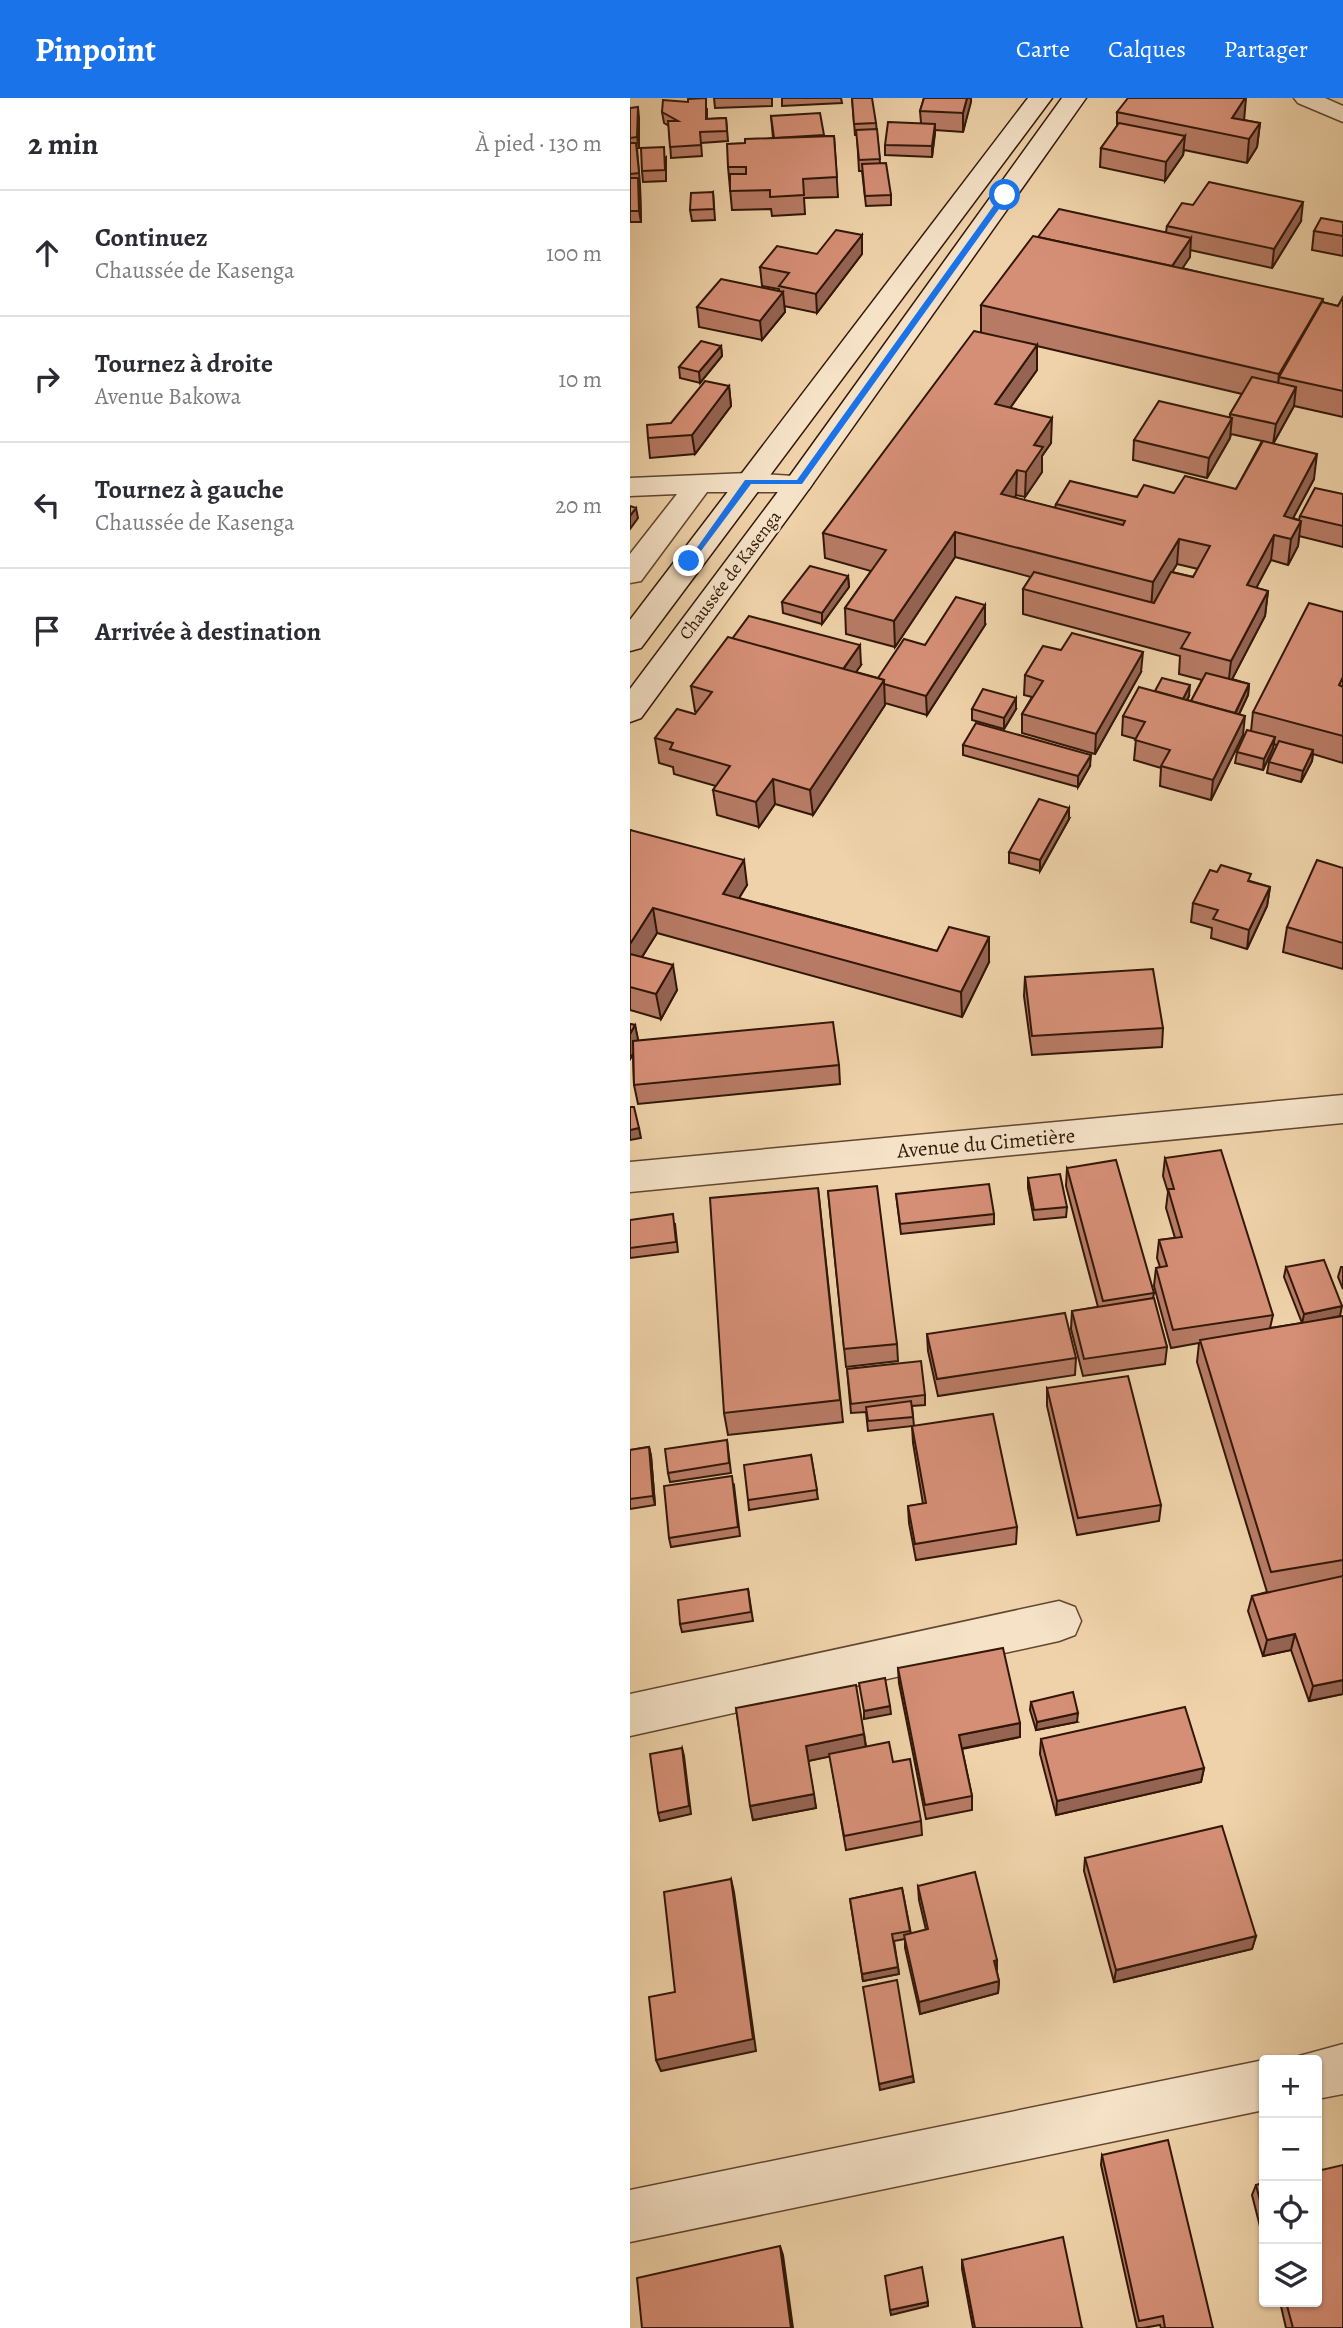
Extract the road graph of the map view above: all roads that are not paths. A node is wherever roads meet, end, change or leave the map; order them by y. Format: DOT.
graph roads {
  1 [pos="1040,98"];
  2 [pos="1074,98"];
  3 [pos="1306,98"];
  4 [pos="1343,115"];
  5 [pos="748,482"];
  6 [pos="799,483"];
  7 [pos="699,484"];
  8 [pos="630,488"];
  9 [pos="630,574"];
  10 [pos="630,641"];
  11 [pos="630,710"];
  12 [pos="1343,1108"];
  13 [pos="630,1177"];
  14 [pos="1059,1621"];
  15 [pos="630,1715"];
  16 [pos="1343,2069"];
  17 [pos="1322,2073"];
  18 [pos="1259,2086"];
  19 [pos="630,2216"];
  1 -- 5 [label="main road, Chaussée de Kasenga"];
  2 -- 6 [label="main road, Chaussée de Kasenga"];
  3 -- 4 [label="main road"];
  5 -- 6 [label="main road"];
  5 -- 7 [label="main road"];
  5 -- 10 [label="main road, Chaussée de Kasenga"];
  6 -- 11 [label="main road, Chaussée de Kasenga"];
  7 -- 8 [label="main road"];
  7 -- 9 [label="main road"];
  12 -- 13 [label="main road, Avenue du Cimetière"];
  14 -- 15 [label="main road"];
  16 -- 17 [label="main road"];
  18 -- 19 [label="main road"];
}
